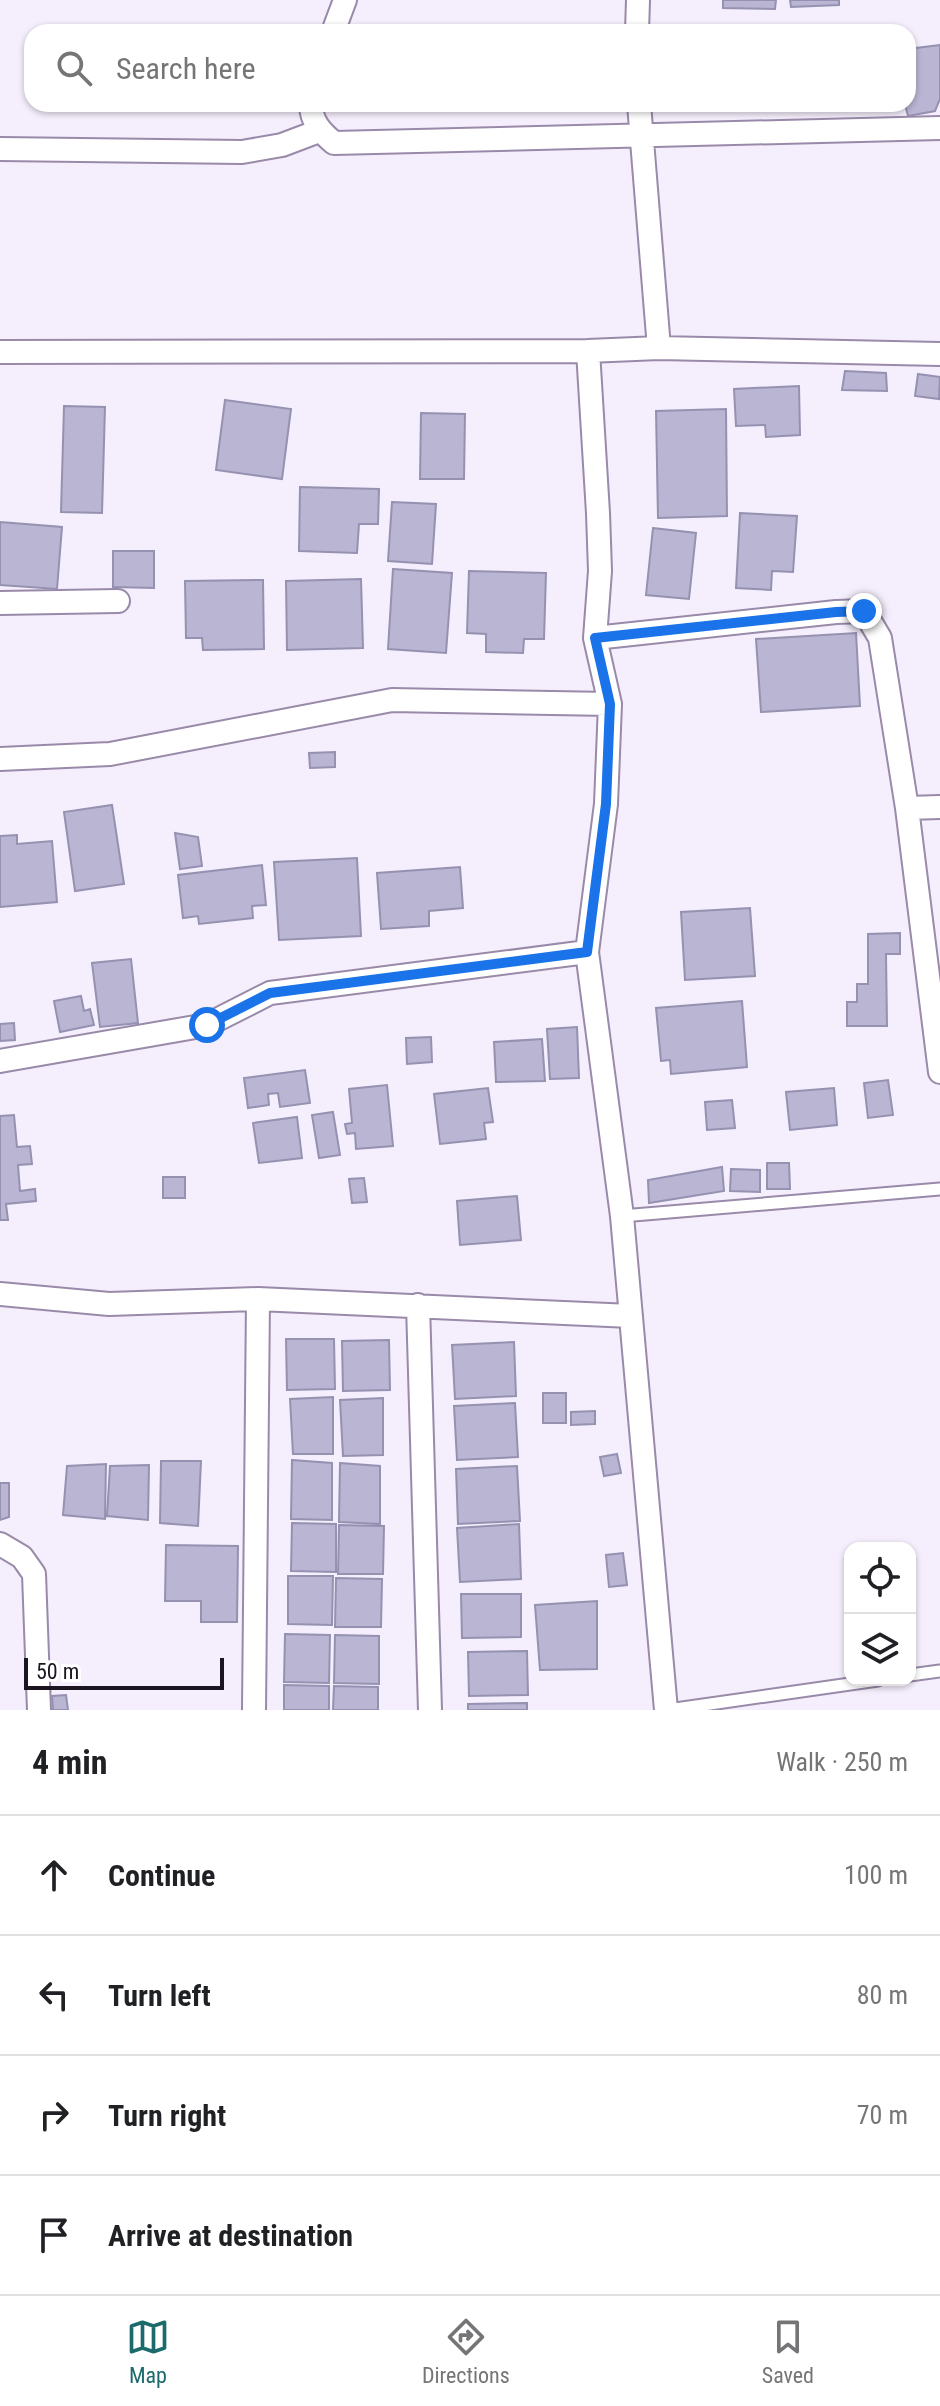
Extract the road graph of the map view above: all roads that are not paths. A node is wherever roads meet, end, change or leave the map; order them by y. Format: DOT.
graph roads {
  1 [pos="345,0"];
  2 [pos="638,0"];
  3 [pos="336,24"];
  4 [pos="637,24"];
  5 [pos="311,112"];
  6 [pos="640,112"];
  7 [pos="940,128"];
  8 [pos="319,131"];
  9 [pos="643,135"];
  10 [pos="0,149"];
  11 [pos="659,348"];
  12 [pos="588,351"];
  13 [pos="0,352"];
  14 [pos="940,354"];
  15 [pos="118,601"];
  16 [pos="0,603"];
  17 [pos="595,638"];
  18 [pos="610,704"];
  19 [pos="0,759"];
  20 [pos="940,807"];
  21 [pos="907,808"];
  22 [pos="587,952"];
  23 [pos="0,1061"];
  24 [pos="940,1072"];
  25 [pos="940,1189"];
  26 [pos="622,1216"];
  27 [pos="0,1294"];
  28 [pos="258,1299"];
  29 [pos="418,1305"];
  30 [pos="631,1316"];
  31 [pos="0,1544"];
  32 [pos="940,1671"];
  33 [pos="916,1674"];
  34 [pos="844,1685"];
  35 [pos="39,1710"];
  36 [pos="254,1710"];
  37 [pos="430,1710"];
  38 [pos="667,1710"];
  1 -- 3 [label="street"];
  2 -- 4 [label="street"];
  5 -- 8 [label="street"];
  6 -- 9 [label="street"];
  7 -- 9 [label="street"];
  8 -- 9 [label="street"];
  8 -- 10 [label="street"];
  9 -- 11 [label="street"];
  11 -- 12 [label="street"];
  11 -- 14 [label="street"];
  12 -- 13 [label="street"];
  12 -- 17 [label="street"];
  15 -- 16 [label="street"];
  17 -- 18 [label="street"];
  17 -- 21 [label="street"];
  18 -- 19 [label="street"];
  18 -- 22 [label="street"];
  20 -- 21 [label="street"];
  21 -- 24 [label="street"];
  22 -- 23 [label="street"];
  22 -- 26 [label="street"];
  25 -- 26 [label="lane"];
  26 -- 30 [label="street"];
  27 -- 28 [label="street"];
  28 -- 29 [label="street"];
  28 -- 36 [label="street"];
  29 -- 30 [label="street"];
  29 -- 37 [label="street"];
  30 -- 38 [label="street"];
  31 -- 35 [label="street"];
  32 -- 33 [label="lane"];
  34 -- 38 [label="lane"];
}
